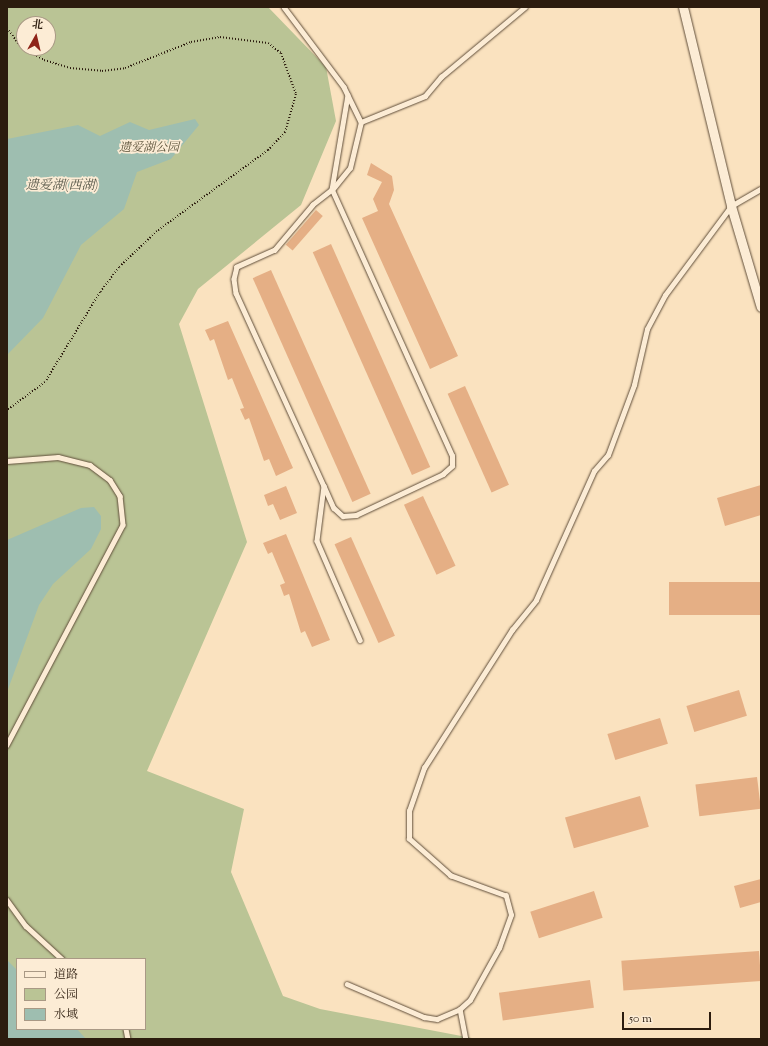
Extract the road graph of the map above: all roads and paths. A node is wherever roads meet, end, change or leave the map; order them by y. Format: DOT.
graph roads {
  1 [pos="284,7"];
  2 [pos="524,7"];
  3 [pos="683,7"];
  4 [pos="7,28"];
  5 [pos="348,95"];
  6 [pos="361,122"];
  7 [pos="761,189"];
  8 [pos="332,190"];
  9 [pos="732,206"];
  10 [pos="761,307"];
  11 [pos="7,410"];
  12 [pos="7,461"];
  13 [pos="324,486"];
  14 [pos="360,640"];
  15 [pos="7,745"];
  16 [pos="7,900"];
  17 [pos="61,958"];
  18 [pos="347,984"];
  19 [pos="460,1009"];
  20 [pos="466,1039"];
  1 -- 5 [label="lane"];
  2 -- 6 [label="lane"];
  3 -- 9 [label="street"];
  4 -- 11 [label="path"];
  5 -- 6 [label="lane"];
  5 -- 8 [label="lane"];
  6 -- 8 [label="lane"];
  7 -- 9 [label="lane"];
  8 -- 13 [label="lane"];
  8 -- 13 [label="lane"];
  9 -- 10 [label="street"];
  9 -- 19 [label="lane"];
  12 -- 15 [label="lane"];
  13 -- 14 [label="lane"];
  16 -- 17 [label="lane"];
  18 -- 19 [label="lane"];
  19 -- 20 [label="lane"];
}
